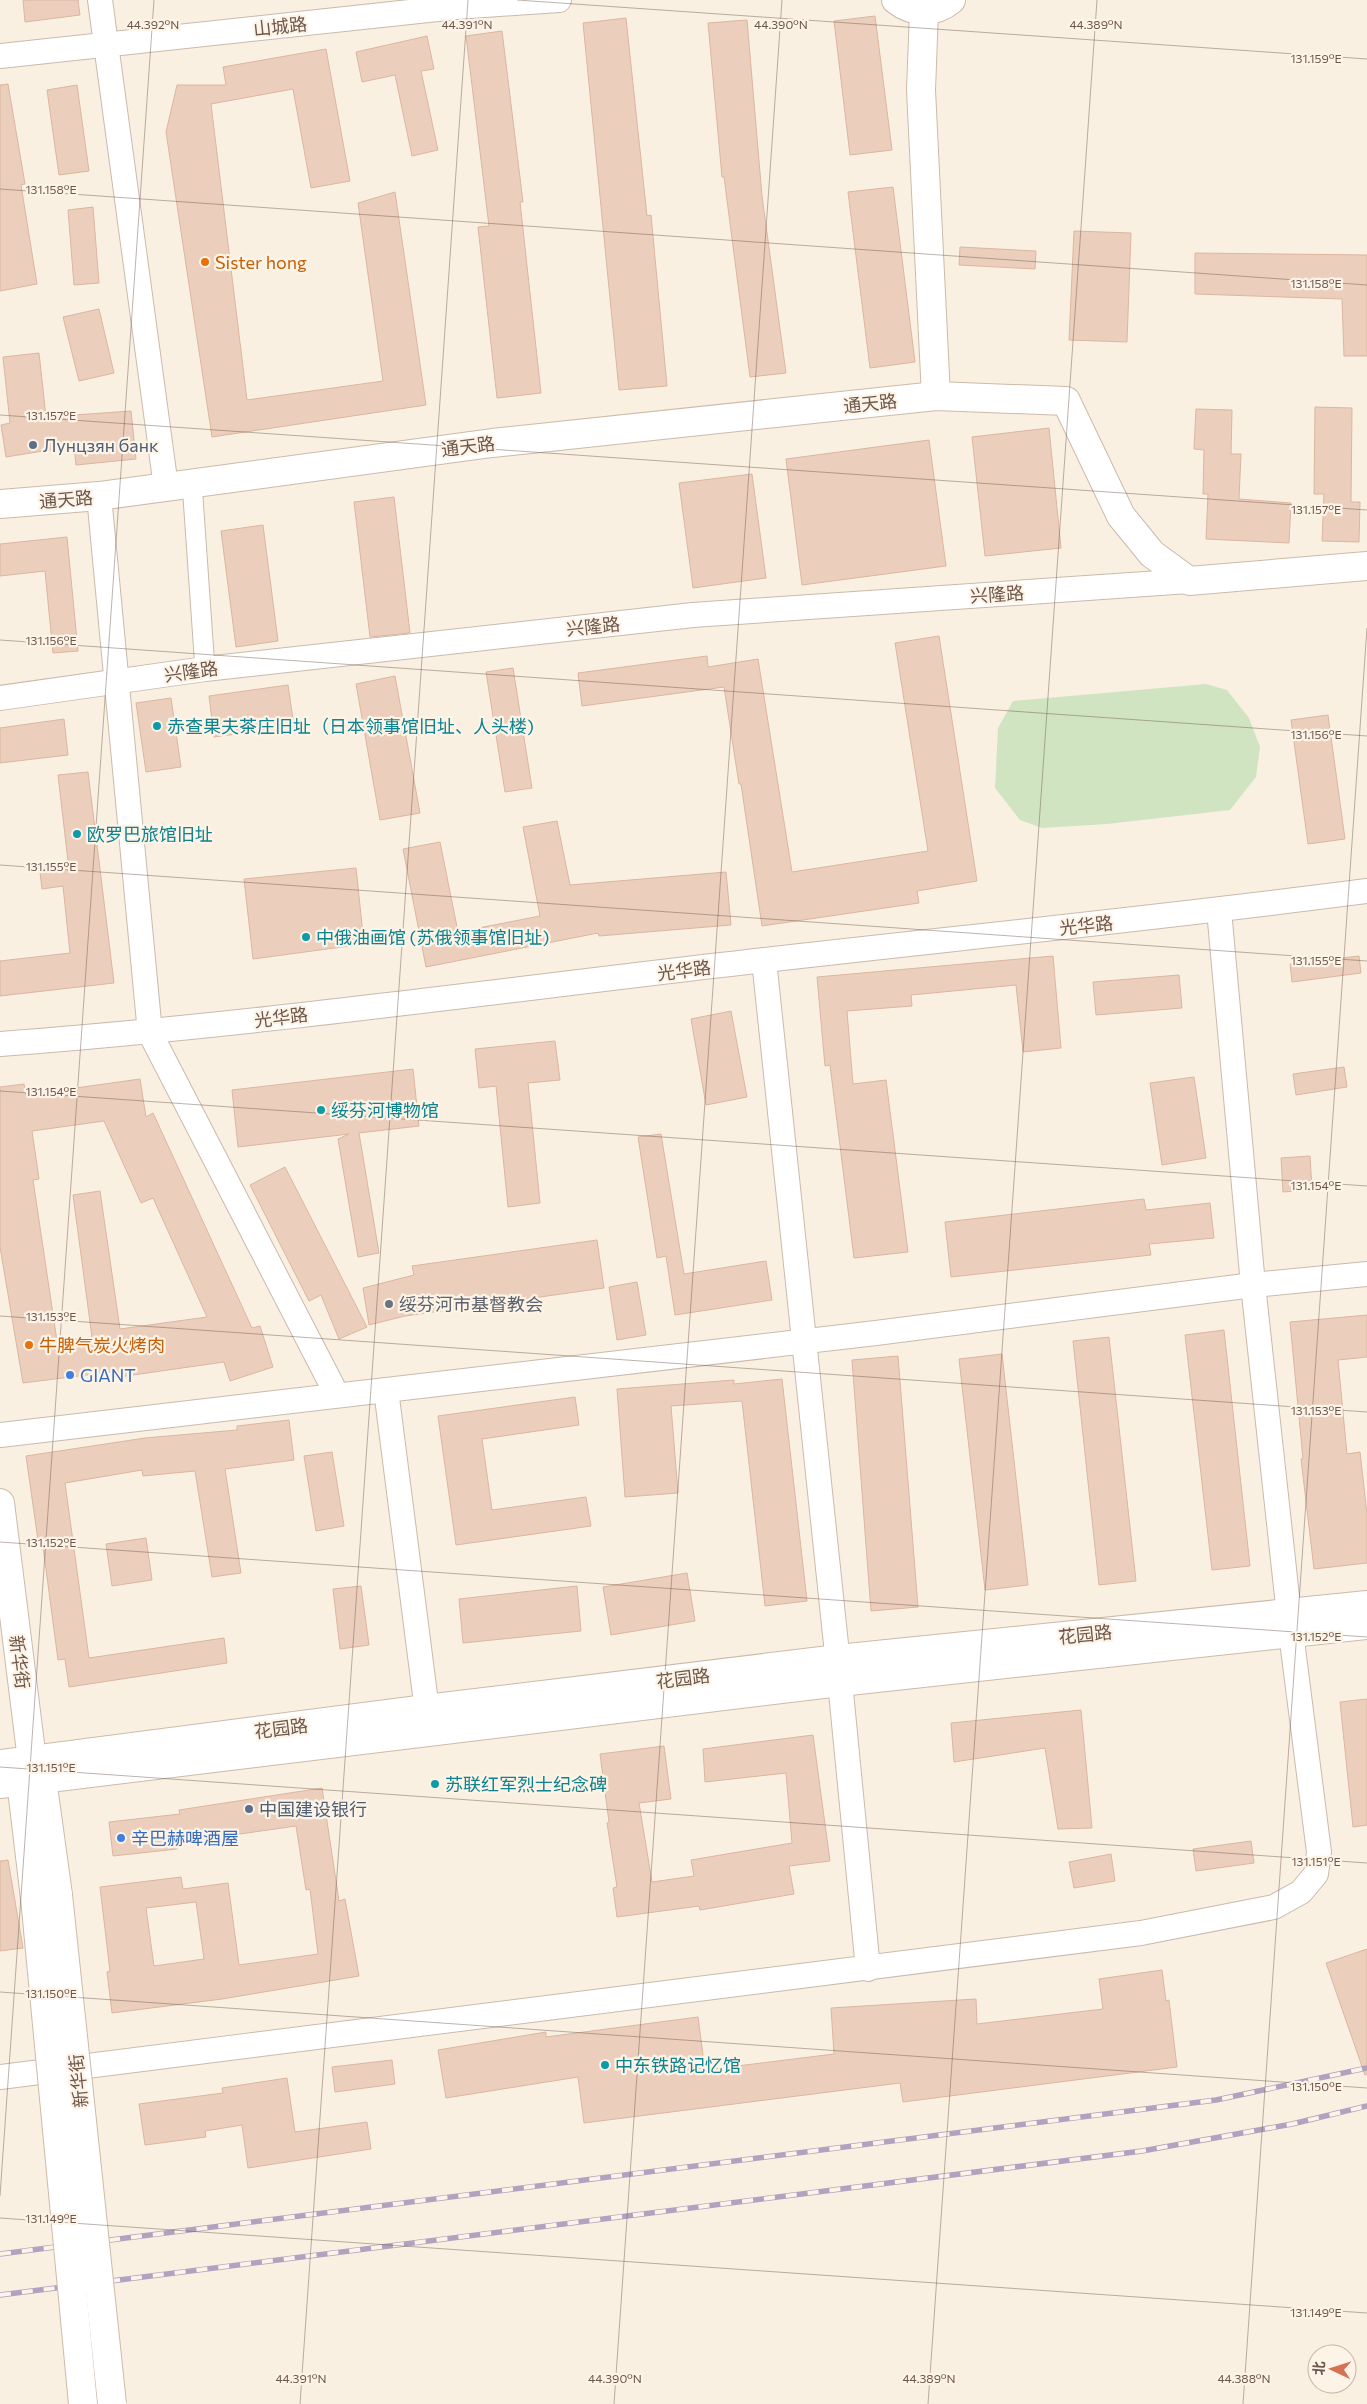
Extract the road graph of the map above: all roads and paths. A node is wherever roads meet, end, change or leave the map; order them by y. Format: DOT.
graph roads {
  1 [pos="100,0"];
  2 [pos="559,0"];
  3 [pos="896,0"];
  4 [pos="951,0"];
  5 [pos="924,11"];
  6 [pos="106,45"];
  7 [pos="0,56"];
  8 [pos="936,396"];
  9 [pos="179,485"];
  10 [pos="99,496"];
  11 [pos="0,504"];
  12 [pos="1367,566"];
  13 [pos="1189,581"];
  14 [pos="205,669"];
  15 [pos="117,682"];
  16 [pos="0,698"];
  17 [pos="1367,891"];
  18 [pos="1219,910"];
  19 [pos="764,960"];
  20 [pos="150,1033"];
  21 [pos="0,1044"];
  22 [pos="1367,1274"];
  23 [pos="1253,1285"];
  24 [pos="804,1341"];
  25 [pos="386,1390"];
  26 [pos="337,1396"];
  27 [pos="0,1435"];
  28 [pos="0,1503"];
  29 [pos="1367,1605"];
  30 [pos="1290,1623"];
  31 [pos="1367,1625"];
  32 [pos="839,1671"];
  33 [pos="428,1720"];
  34 [pos="0,1764"];
  35 [pos="24,1776"];
  36 [pos="47,1897"];
  37 [pos="868,1969"];
  38 [pos="0,2077"];
  39 [pos="83,2404"];
  40 [pos="112,2404"];
  1 -- 6 [label="street"];
  2 -- 6 [label="street, 山城路"];
  3 -- 5 [label="main road"];
  4 -- 5 [label="main road"];
  5 -- 8 [label="main road"];
  6 -- 7 [label="street, 山城路"];
  6 -- 9 [label="street"];
  8 -- 9 [label="main road, 通天路"];
  8 -- 13 [label="main road, 通天路"];
  9 -- 10 [label="main road, 通天路"];
  9 -- 14 [label="street"];
  10 -- 11 [label="main road, 通天路"];
  10 -- 15 [label="street"];
  12 -- 13 [label="main road"];
  13 -- 14 [label="street, 兴隆路"];
  14 -- 15 [label="street, 兴隆路"];
  15 -- 16 [label="street, 兴隆路"];
  15 -- 20 [label="street"];
  17 -- 18 [label="street, 光华路"];
  18 -- 19 [label="street, 光华路"];
  18 -- 23 [label="street"];
  19 -- 20 [label="street, 光华路"];
  19 -- 24 [label="street"];
  20 -- 21 [label="street, 光华路"];
  20 -- 26 [label="street"];
  22 -- 23 [label="street"];
  23 -- 24 [label="street"];
  23 -- 30 [label="street"];
  24 -- 25 [label="street"];
  24 -- 32 [label="street"];
  25 -- 26 [label="street"];
  25 -- 33 [label="street"];
  26 -- 27 [label="street"];
  28 -- 35 [label="main road, 新华街"];
  29 -- 30 [label="main road, 花园路"];
  30 -- 31 [label="main road, 花园路"];
  30 -- 32 [label="main road, 花园路"];
  30 -- 37 [label="street"];
  32 -- 33 [label="main road, 花园路"];
  32 -- 37 [label="street"];
  33 -- 35 [label="main road, 花园路"];
  34 -- 35 [label="main road, 花园路"];
  35 -- 36 [label="main road, 新华街"];
  36 -- 39 [label="main road, 新华街, bridge"];
  36 -- 40 [label="main road, 新华街, bridge"];
  37 -- 38 [label="street"];
}
